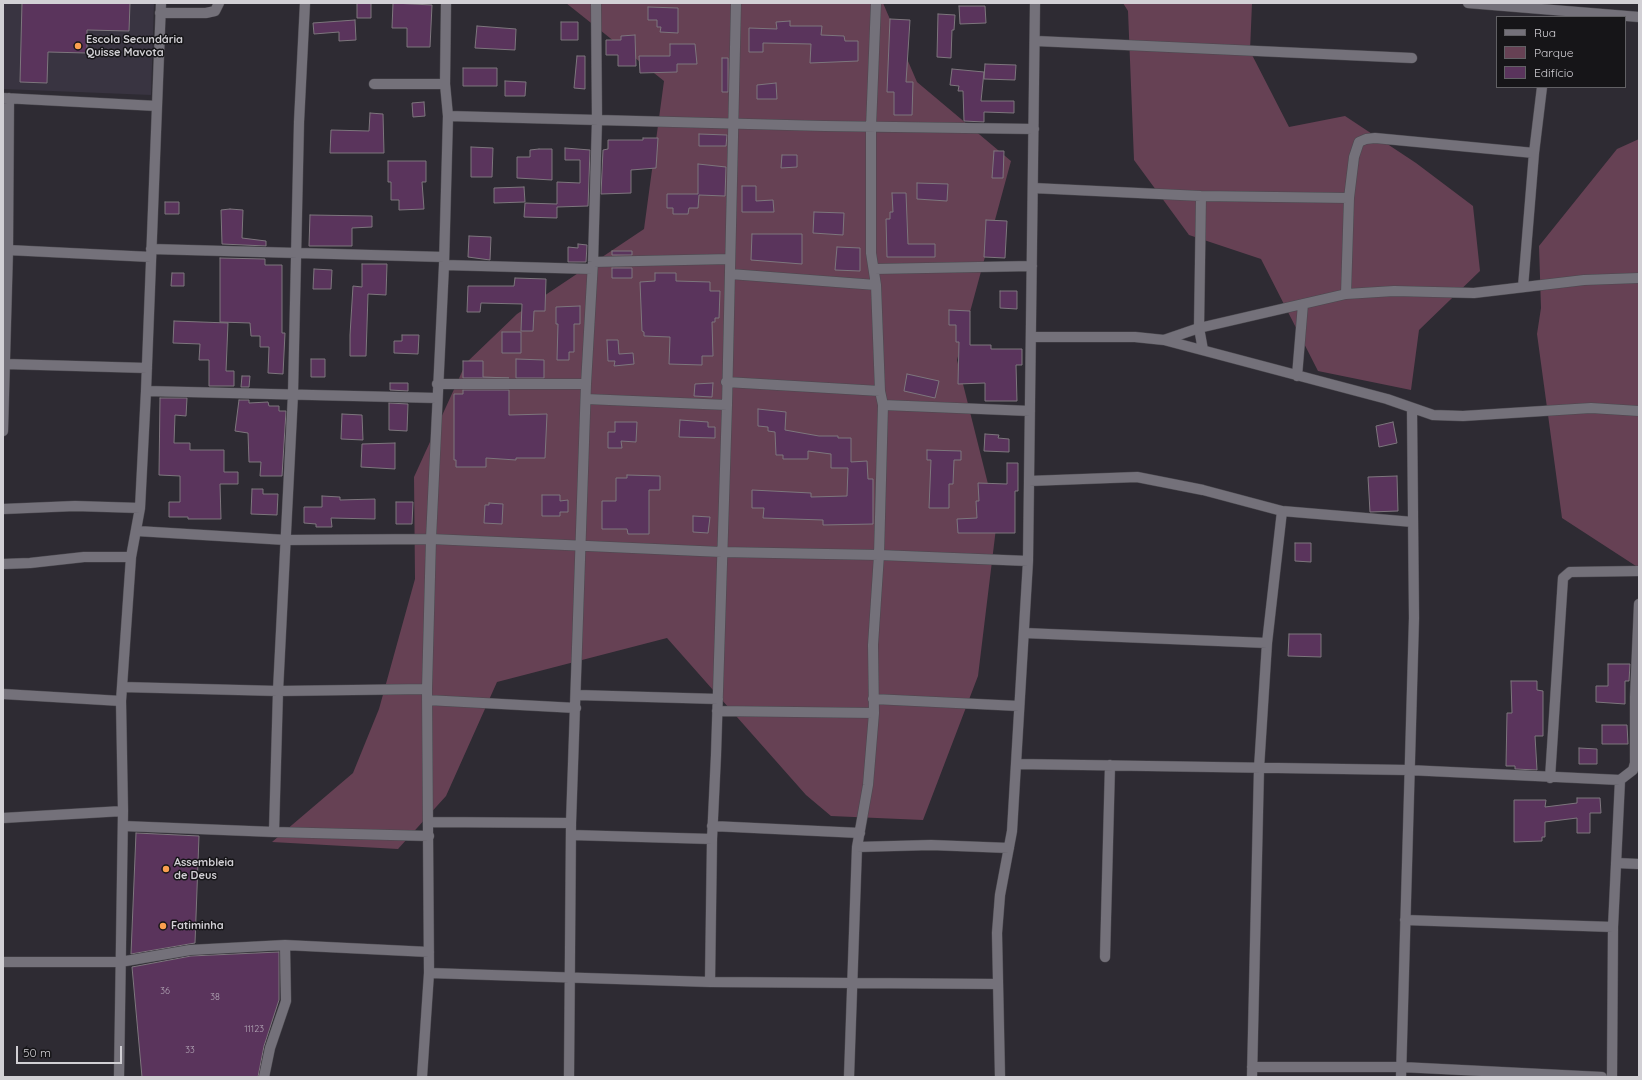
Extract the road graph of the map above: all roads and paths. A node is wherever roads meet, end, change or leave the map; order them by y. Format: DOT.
graph roads {
  1 [pos="219,3"];
  2 [pos="305,3"];
  3 [pos="446,3"];
  4 [pos="596,3"];
  5 [pos="736,3"];
  6 [pos="876,3"];
  7 [pos="1035,3"];
  8 [pos="1468,3"];
  9 [pos="160,8"];
  10 [pos="1552,10"];
  11 [pos="1639,17"];
  12 [pos="1036,41"];
  13 [pos="1412,58"];
  14 [pos="374,84"];
  15 [pos="445,84"];
  16 [pos="1542,88"];
  17 [pos="6,98"];
  18 [pos="157,106"];
  19 [pos="448,116"];
  20 [pos="597,120"];
  21 [pos="733,123"];
  22 [pos="871,127"];
  23 [pos="1034,129"];
  24 [pos="1534,153"];
  25 [pos="1033,188"];
  26 [pos="1201,196"];
  27 [pos="1349,198"];
  28 [pos="5,235"];
  29 [pos="8,250"];
  30 [pos="151,253"];
  31 [pos="296,253"];
  32 [pos="730,259"];
  33 [pos="444,261"];
  34 [pos="593,266"];
  35 [pos="1032,266"];
  36 [pos="874,270"];
  37 [pos="730,274"];
  38 [pos="1639,278"];
  39 [pos="876,284"];
  40 [pos="1523,287"];
  41 [pos="1346,294"];
  42 [pos="1303,304"];
  43 [pos="1199,328"];
  44 [pos="1031,338"];
  45 [pos="1164,340"];
  46 [pos="1203,350"];
  47 [pos="5,364"];
  48 [pos="147,368"];
  49 [pos="1297,376"];
  50 [pos="4,377"];
  51 [pos="726,382"];
  52 [pos="437,384"];
  53 [pos="586,384"];
  54 [pos="146,391"];
  55 [pos="880,391"];
  56 [pos="293,394"];
  57 [pos="437,398"];
  58 [pos="586,399"];
  59 [pos="727,405"];
  60 [pos="882,405"];
  61 [pos="1412,409"];
  62 [pos="1030,411"];
  63 [pos="1639,411"];
  64 [pos="3,432"];
  65 [pos="1029,481"];
  66 [pos="140,508"];
  67 [pos="3,509"];
  68 [pos="1282,511"];
  69 [pos="1413,522"];
  70 [pos="137,530"];
  71 [pos="431,539"];
  72 [pos="286,540"];
  73 [pos="581,545"];
  74 [pos="722,552"];
  75 [pos="879,555"];
  76 [pos="131,557"];
  77 [pos="1028,561"];
  78 [pos="3,564"];
  79 [pos="1639,571"];
  80 [pos="1639,604"];
  81 [pos="1024,633"];
  82 [pos="1267,643"];
  83 [pos="122,687"];
  84 [pos="427,690"];
  85 [pos="278,691"];
  86 [pos="3,694"];
  87 [pos="577,695"];
  88 [pos="718,699"];
  89 [pos="873,699"];
  90 [pos="427,700"];
  91 [pos="121,701"];
  92 [pos="1019,706"];
  93 [pos="576,708"];
  94 [pos="717,711"];
  95 [pos="874,712"];
  96 [pos="1017,764"];
  97 [pos="1110,765"];
  98 [pos="1259,768"];
  99 [pos="1408,770"];
  100 [pos="1550,778"];
  101 [pos="1620,780"];
  102 [pos="123,811"];
  103 [pos="3,818"];
  104 [pos="429,822"];
  105 [pos="571,823"];
  106 [pos="123,826"];
  107 [pos="712,826"];
  108 [pos="274,832"];
  109 [pos="860,833"];
  110 [pos="571,835"];
  111 [pos="429,836"];
  112 [pos="712,839"];
  113 [pos="857,847"];
  114 [pos="1009,848"];
  115 [pos="1616,863"];
  116 [pos="1639,864"];
  117 [pos="1405,920"];
  118 [pos="1613,926"];
  119 [pos="285,945"];
  120 [pos="429,952"];
  121 [pos="1105,957"];
  122 [pos="3,962"];
  123 [pos="120,962"];
  124 [pos="429,973"];
  125 [pos="570,978"];
  126 [pos="710,982"];
  127 [pos="851,983"];
  128 [pos="998,984"];
  129 [pos="1252,1072"];
  130 [pos="1401,1072"];
  131 [pos="119,1077"];
  132 [pos="264,1077"];
  133 [pos="422,1077"];
  134 [pos="569,1077"];
  135 [pos="849,1077"];
  136 [pos="1000,1077"];
  137 [pos="1602,1077"];
  138 [pos="1612,1077"];
  1 -- 9 [label="street"];
  2 -- 31 [label="street"];
  3 -- 15 [label="street"];
  4 -- 20 [label="street"];
  5 -- 21 [label="street"];
  6 -- 22 [label="street"];
  7 -- 12 [label="street"];
  8 -- 10 [label="street"];
  9 -- 18 [label="street"];
  10 -- 11 [label="street"];
  12 -- 13 [label="street"];
  12 -- 23 [label="street"];
  14 -- 15 [label="street"];
  15 -- 19 [label="street"];
  16 -- 24 [label="street"];
  17 -- 18 [label="street"];
  17 -- 28 [label="street"];
  18 -- 30 [label="street"];
  19 -- 20 [label="street"];
  19 -- 33 [label="street"];
  20 -- 21 [label="street"];
  20 -- 34 [label="street"];
  21 -- 22 [label="street"];
  21 -- 32 [label="street"];
  22 -- 23 [label="street"];
  22 -- 36 [label="street"];
  23 -- 25 [label="street"];
  24 -- 27 [label="street"];
  24 -- 40 [label="street"];
  25 -- 26 [label="street"];
  25 -- 35 [label="street"];
  26 -- 27 [label="street"];
  26 -- 43 [label="street"];
  27 -- 41 [label="street"];
  28 -- 29 [label="street"];
  29 -- 30 [label="street"];
  29 -- 47 [label="street"];
  30 -- 31 [label="street"];
  30 -- 48 [label="street"];
  31 -- 33 [label="street"];
  31 -- 56 [label="street"];
  32 -- 34 [label="street"];
  32 -- 37 [label="street"];
  33 -- 34 [label="street"];
  33 -- 52 [label="street"];
  34 -- 53 [label="street"];
  35 -- 36 [label="street"];
  35 -- 44 [label="street"];
  36 -- 39 [label="street"];
  37 -- 39 [label="street"];
  37 -- 51 [label="street"];
  38 -- 40 [label="street"];
  39 -- 55 [label="street"];
  40 -- 41 [label="street"];
  41 -- 42 [label="street"];
  42 -- 43 [label="street"];
  42 -- 49 [label="street"];
  43 -- 45 [label="street"];
  43 -- 46 [label="street"];
  44 -- 45 [label="street"];
  44 -- 62 [label="street"];
  45 -- 46 [label="street"];
  46 -- 49 [label="street"];
  47 -- 48 [label="street"];
  47 -- 50 [label="street"];
  48 -- 54 [label="street"];
  49 -- 61 [label="street"];
  50 -- 64 [label="street"];
  51 -- 55 [label="street"];
  51 -- 59 [label="street"];
  52 -- 53 [label="street"];
  52 -- 57 [label="street"];
  53 -- 58 [label="street"];
  54 -- 56 [label="street"];
  54 -- 66 [label="street"];
  55 -- 60 [label="street"];
  56 -- 57 [label="street"];
  56 -- 72 [label="street"];
  57 -- 71 [label="street"];
  58 -- 59 [label="street"];
  58 -- 73 [label="street"];
  59 -- 74 [label="street"];
  60 -- 62 [label="street"];
  60 -- 75 [label="street"];
  61 -- 63 [label="street"];
  61 -- 69 [label="street"];
  62 -- 65 [label="street"];
  65 -- 68 [label="street"];
  65 -- 77 [label="street"];
  66 -- 67 [label="street"];
  66 -- 70 [label="street"];
  68 -- 69 [label="street"];
  68 -- 82 [label="street"];
  69 -- 99 [label="street"];
  70 -- 72 [label="street"];
  70 -- 76 [label="street"];
  71 -- 72 [label="street"];
  71 -- 73 [label="street"];
  71 -- 84 [label="street"];
  72 -- 85 [label="street"];
  73 -- 74 [label="street"];
  73 -- 87 [label="street"];
  74 -- 75 [label="street"];
  74 -- 88 [label="street"];
  75 -- 77 [label="street"];
  75 -- 89 [label="street"];
  76 -- 78 [label="street"];
  76 -- 83 [label="street"];
  77 -- 81 [label="street"];
  79 -- 100 [label="street"];
  80 -- 101 [label="street"];
  81 -- 82 [label="street"];
  81 -- 92 [label="street"];
  82 -- 98 [label="street"];
  83 -- 85 [label="street"];
  83 -- 91 [label="street"];
  84 -- 85 [label="street"];
  84 -- 90 [label="street"];
  85 -- 108 [label="street"];
  86 -- 91 [label="street"];
  87 -- 88 [label="street"];
  87 -- 93 [label="street"];
  88 -- 94 [label="street"];
  89 -- 92 [label="street"];
  89 -- 95 [label="street"];
  90 -- 93 [label="street"];
  90 -- 104 [label="street"];
  91 -- 102 [label="street"];
  92 -- 96 [label="street"];
  93 -- 105 [label="street"];
  94 -- 95 [label="street"];
  94 -- 107 [label="street"];
  95 -- 109 [label="street"];
  96 -- 97 [label="street"];
  96 -- 114 [label="street"];
  97 -- 98 [label="street"];
  97 -- 121 [label="street"];
  98 -- 99 [label="street"];
  98 -- 129 [label="street"];
  99 -- 100 [label="street"];
  99 -- 117 [label="street"];
  100 -- 101 [label="street"];
  101 -- 115 [label="street"];
  102 -- 103 [label="street"];
  102 -- 106 [label="street"];
  104 -- 105 [label="street"];
  104 -- 111 [label="street"];
  105 -- 110 [label="street"];
  106 -- 108 [label="street"];
  106 -- 123 [label="street"];
  107 -- 109 [label="street"];
  107 -- 112 [label="street"];
  108 -- 111 [label="street"];
  109 -- 113 [label="street"];
  110 -- 112 [label="street"];
  110 -- 125 [label="street"];
  111 -- 120 [label="street"];
  112 -- 126 [label="street"];
  113 -- 114 [label="street"];
  113 -- 127 [label="street"];
  114 -- 128 [label="street"];
  115 -- 116 [label="street"];
  115 -- 118 [label="street"];
  117 -- 118 [label="street"];
  117 -- 130 [label="street"];
  118 -- 138 [label="street"];
  119 -- 120 [label="street"];
  119 -- 123 [label="street"];
  119 -- 132 [label="street"];
  120 -- 124 [label="street"];
  122 -- 123 [label="street"];
  123 -- 131 [label="street"];
  124 -- 125 [label="street"];
  124 -- 133 [label="street"];
  125 -- 126 [label="street"];
  125 -- 134 [label="street"];
  126 -- 127 [label="street"];
  127 -- 128 [label="street"];
  127 -- 135 [label="street"];
  128 -- 136 [label="street"];
  129 -- 130 [label="street"];
  130 -- 137 [label="street"];
}
